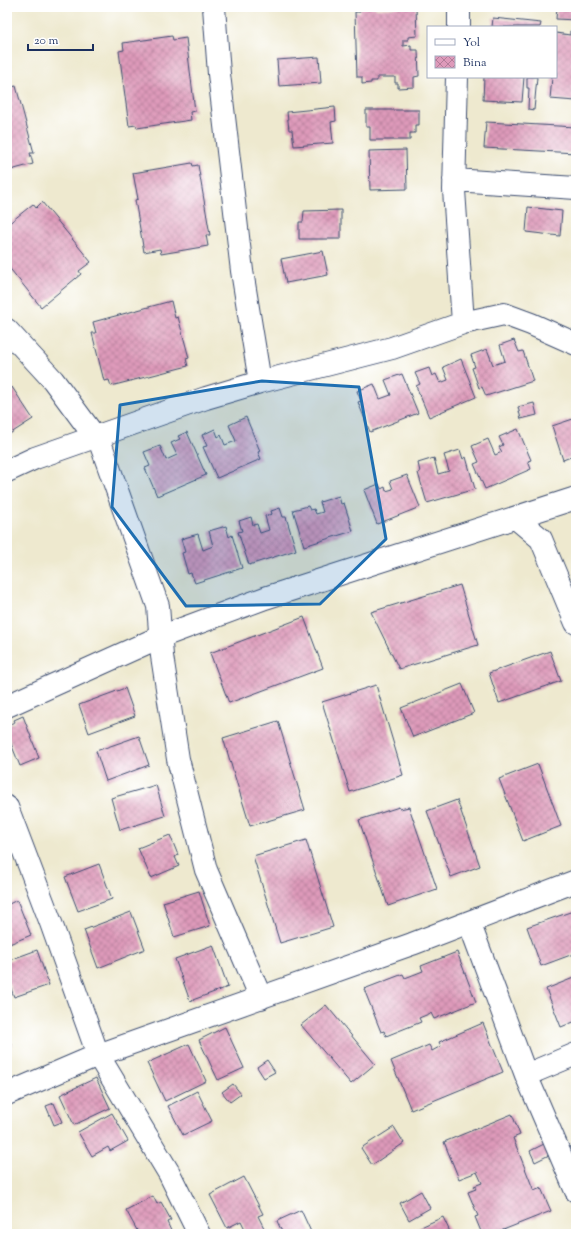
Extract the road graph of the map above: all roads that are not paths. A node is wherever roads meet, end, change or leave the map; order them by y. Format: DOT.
graph roads {
  1 [pos="214,7"];
  2 [pos="459,7"];
  3 [pos="459,26"];
  4 [pos="457,78"];
  5 [pos="454,180"];
  6 [pos="576,188"];
  7 [pos="464,322"];
  8 [pos="7,330"];
  9 [pos="576,344"];
  10 [pos="260,382"];
  11 [pos="95,437"];
  12 [pos="7,472"];
  13 [pos="576,498"];
  14 [pos="516,518"];
  15 [pos="576,623"];
  16 [pos="160,637"];
  17 [pos="7,706"];
  18 [pos="7,807"];
  19 [pos="576,881"];
  20 [pos="469,922"];
  21 [pos="261,998"];
  22 [pos="576,1054"];
  23 [pos="98,1055"];
  24 [pos="526,1075"];
  25 [pos="7,1094"];
  26 [pos="576,1191"];
  27 [pos="199,1234"];
  1 -- 10 [label="street"];
  2 -- 3 [label="street"];
  4 -- 5 [label="street"];
  5 -- 6 [label="street"];
  5 -- 7 [label="street"];
  7 -- 9 [label="street"];
  7 -- 10 [label="street"];
  8 -- 11 [label="street"];
  10 -- 11 [label="street"];
  11 -- 12 [label="street"];
  11 -- 16 [label="street"];
  13 -- 14 [label="street"];
  14 -- 15 [label="street"];
  14 -- 16 [label="street"];
  16 -- 17 [label="street"];
  16 -- 21 [label="street"];
  18 -- 23 [label="street"];
  19 -- 20 [label="street"];
  20 -- 21 [label="street"];
  20 -- 24 [label="street"];
  21 -- 23 [label="street"];
  22 -- 24 [label="street"];
  23 -- 25 [label="street"];
  23 -- 27 [label="street"];
  24 -- 26 [label="street"];
}
